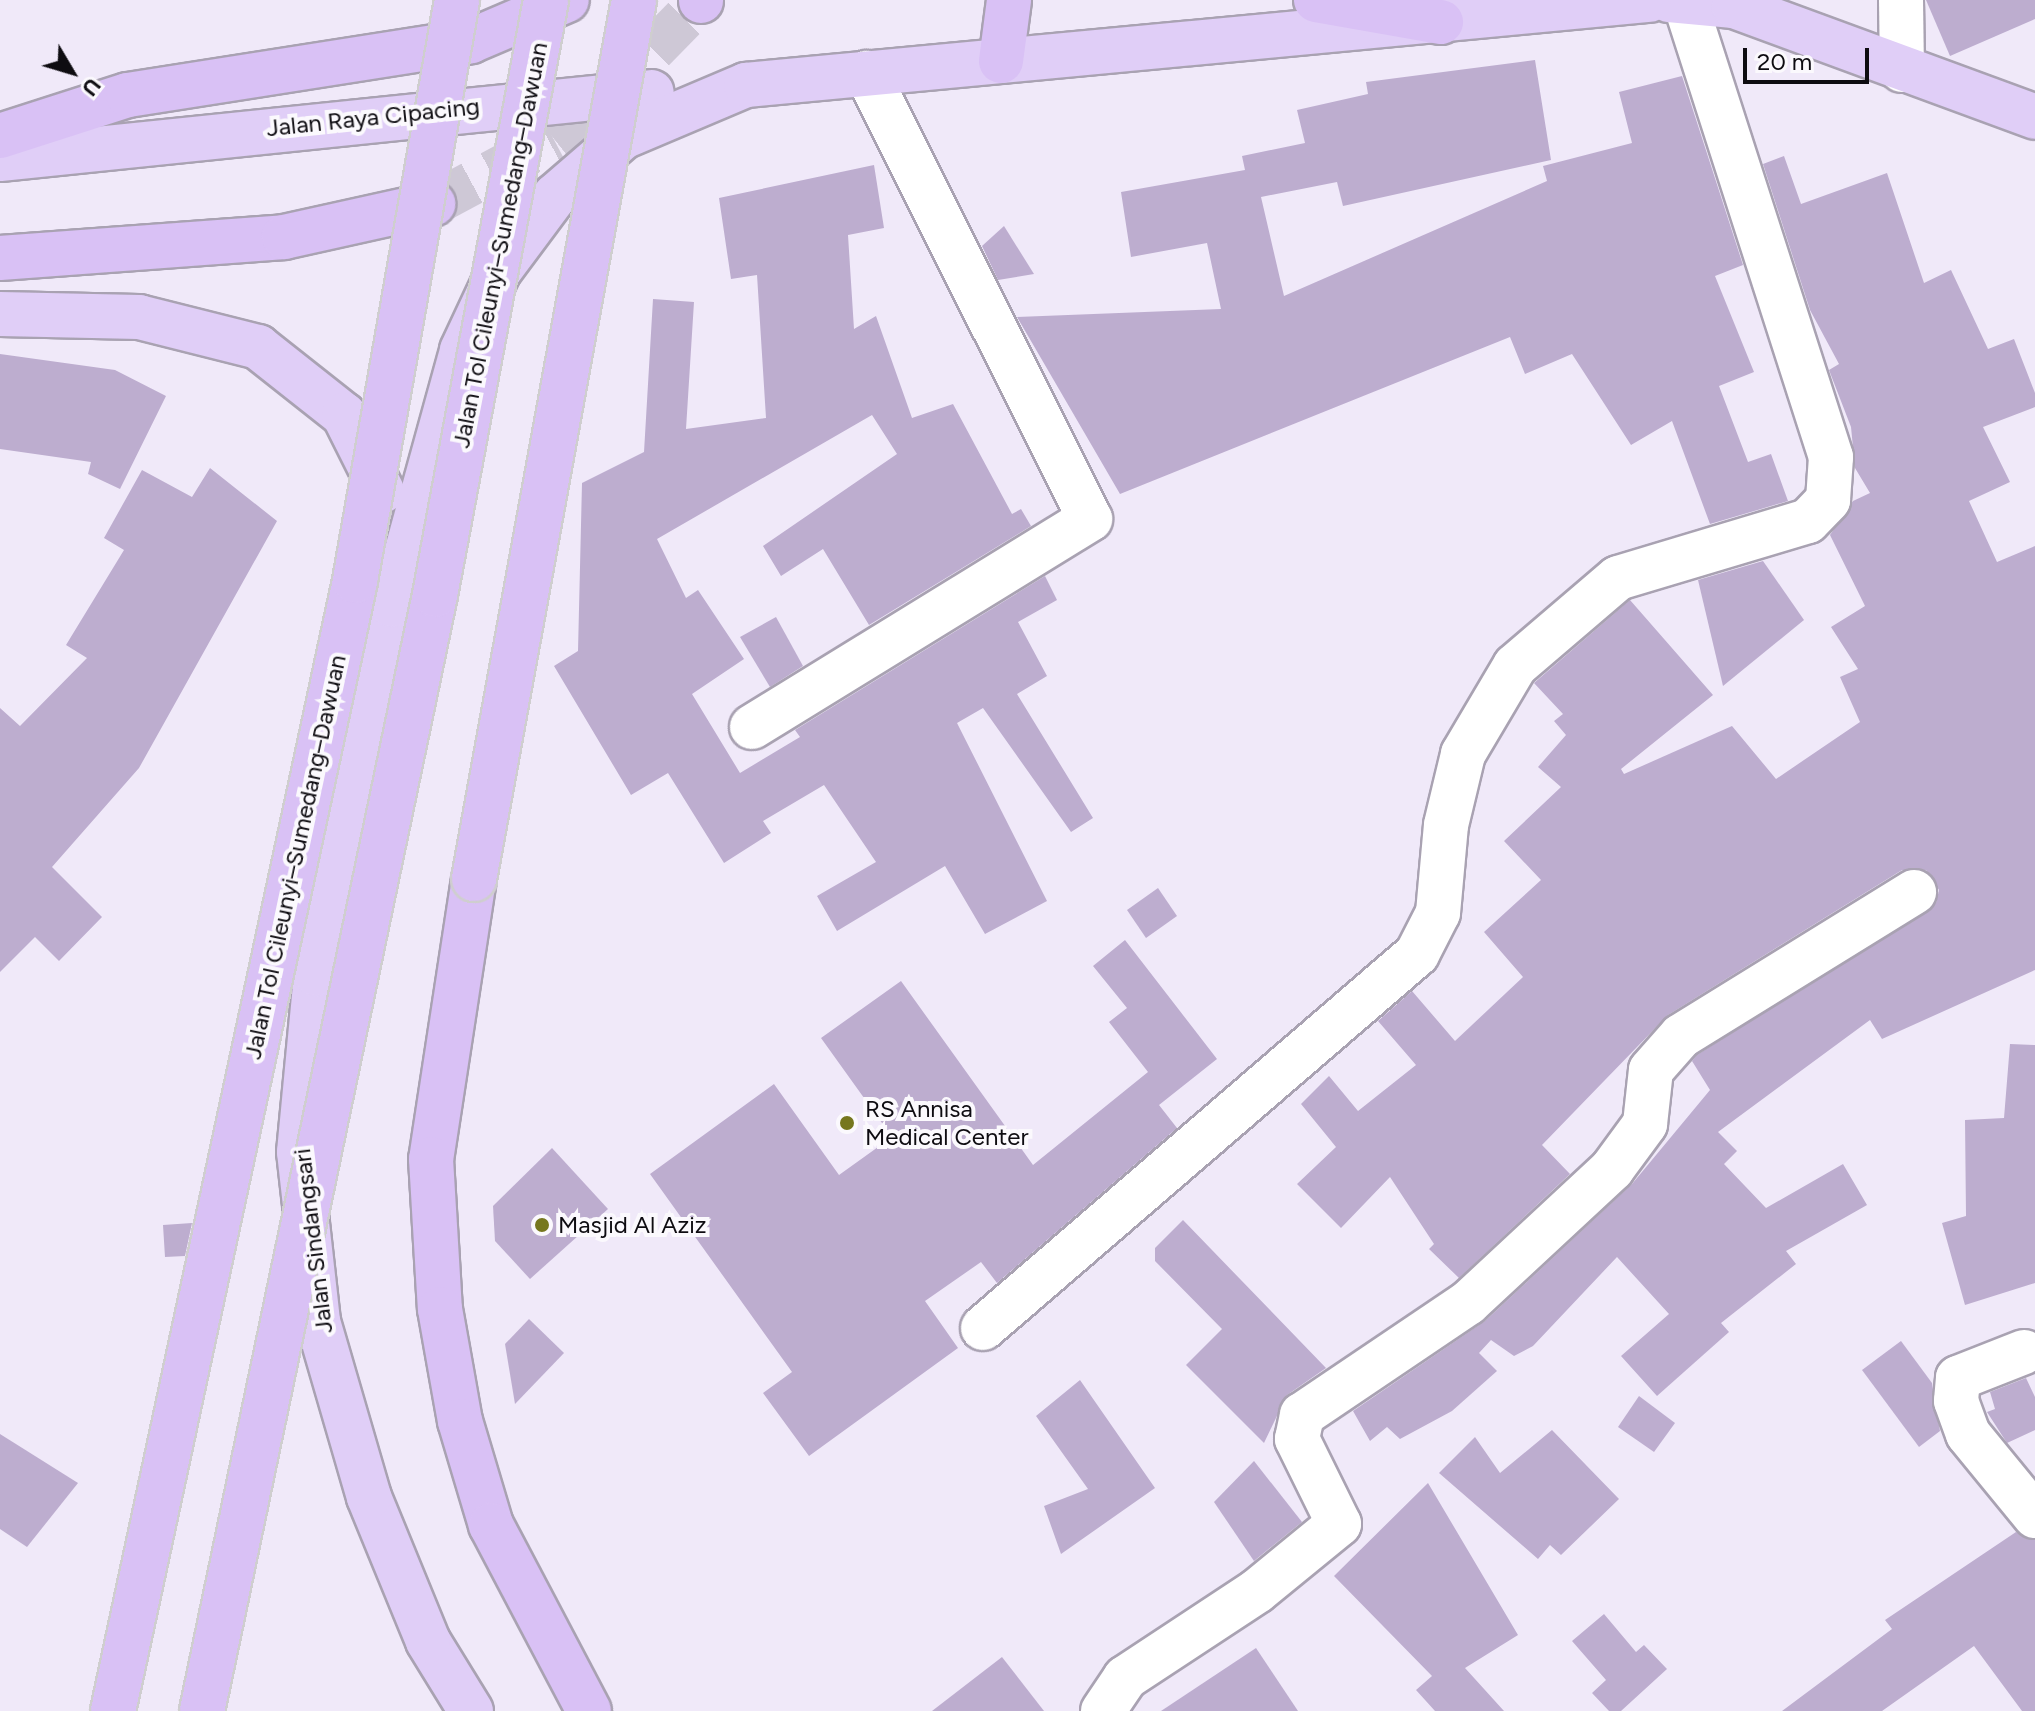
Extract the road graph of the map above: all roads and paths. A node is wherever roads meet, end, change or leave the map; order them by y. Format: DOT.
graph roads {
  1 [pos="457,0"];
  2 [pos="546,0"];
  3 [pos="567,0"];
  4 [pos="634,0"];
  5 [pos="1009,0"];
  6 [pos="1316,0"];
  7 [pos="1901,0"];
  8 [pos="1668,1"];
  9 [pos="1441,22"];
  10 [pos="1001,61"];
  11 [pos="1902,70"];
  12 [pos="867,73"];
  13 [pos="746,85"];
  14 [pos="2035,117"];
  15 [pos="0,136"];
  16 [pos="0,159"];
  17 [pos="433,204"];
  18 [pos="0,258"];
  19 [pos="0,314"];
  20 [pos="392,605"];
  21 [pos="752,727"];
  22 [pos="1914,892"];
  23 [pos="983,1328"];
  24 [pos="2024,1352"];
  25 [pos="2035,1516"];
  26 [pos="113,1711"];
  27 [pos="202,1711"];
  28 [pos="471,1711"];
  29 [pos="589,1711"];
  30 [pos="1103,1711"];
  1 -- 26 [label="highway, Jalan Tol Cileunyi–Sumedang–Dawuan, bridge"];
  2 -- 27 [label="highway, Jalan Tol Cileunyi–Sumedang–Dawuan, bridge"];
  3 -- 15 [label="highway"];
  4 -- 29 [label="highway, bridge"];
  5 -- 10 [label="highway"];
  6 -- 9 [label="highway"];
  7 -- 11 [label="street"];
  8 -- 9 [label="highway, Jalan Raya Cipacing"];
  8 -- 11 [label="highway, Jalan Raya Cipacing"];
  8 -- 23 [label="street"];
  9 -- 10 [label="highway, Jalan Raya Cipacing"];
  10 -- 12 [label="highway, Jalan Raya Cipacing"];
  11 -- 14 [label="highway, Jalan Raya Cipacing"];
  12 -- 13 [label="highway, Jalan Raya Cipacing"];
  12 -- 21 [label="street"];
  13 -- 16 [label="highway, Jalan Raya Cipacing"];
  13 -- 20 [label="highway"];
  17 -- 18 [label="highway"];
  19 -- 20 [label="highway"];
  20 -- 28 [label="highway, Jalan Sindangsari"];
  22 -- 30 [label="street"];
  24 -- 25 [label="street"];
}
